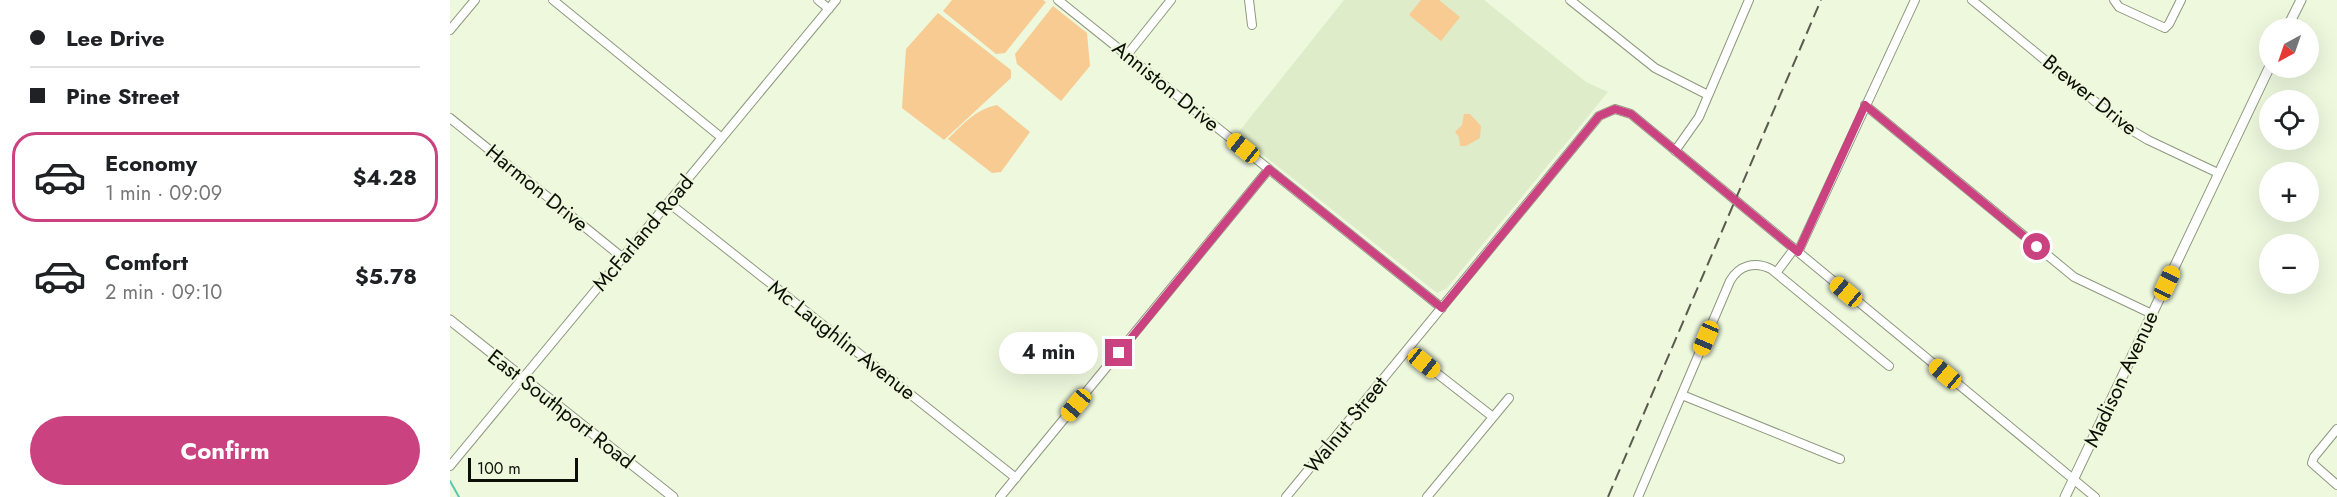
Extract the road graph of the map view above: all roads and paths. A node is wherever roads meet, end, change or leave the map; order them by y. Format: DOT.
graph roads {
  1 [pos="475,0"];
  2 [pos="553,0"];
  3 [pos="818,0"];
  4 [pos="836,0"];
  5 [pos="1058,0"];
  6 [pos="1171,0"];
  7 [pos="1250,0"];
  8 [pos="1570,0"];
  9 [pos="1749,0"];
  10 [pos="1915,0"];
  11 [pos="1972,0"];
  12 [pos="2114,0"];
  13 [pos="2181,0"];
  14 [pos="2301,0"];
  15 [pos="829,9"];
  16 [pos="2293,18"];
  17 [pos="1252,25"];
  18 [pos="450,30"];
  19 [pos="1127,55"];
  20 [pos="2264,78"];
  21 [pos="1708,95"];
  22 [pos="1865,105"];
  23 [pos="450,118"];
  24 [pos="722,138"];
  25 [pos="1675,151"];
  26 [pos="1269,169"];
  27 [pos="2218,173"];
  28 [pos="669,203"];
  29 [pos="1796,250"];
  30 [pos="623,258"];
  31 [pos="1776,273"];
  32 [pos="1442,308"];
  33 [pos="2152,315"];
  34 [pos="450,320"];
  35 [pos="1407,350"];
  36 [pos="1889,366"];
  37 [pos="523,379"];
  38 [pos="1682,395"];
  39 [pos="1509,398"];
  40 [pos="1493,417"];
  41 [pos="2337,429"];
  42 [pos="1839,459"];
  43 [pos="452,464"];
  44 [pos="1016,478"];
  45 [pos="2073,479"];
  46 [pos="2337,485"];
  47 [pos="673,497"];
  48 [pos="1000,497"];
  49 [pos="1286,497"];
  50 [pos="1427,497"];
  51 [pos="1638,497"];
  52 [pos="2065,497"];
  53 [pos="2095,497"];
  1 -- 18 [label="street"];
  2 -- 24 [label="street"];
  3 -- 15 [label="street"];
  4 -- 15 [label="street, McFarland Road"];
  5 -- 19 [label="street, Anniston Drive"];
  6 -- 19 [label="street"];
  7 -- 17 [label="street"];
  8 -- 21 [label="street"];
  9 -- 21 [label="street"];
  10 -- 22 [label="street"];
  11 -- 27 [label="street, Brewer Drive"];
  12 -- 13 [label="street"];
  14 -- 16 [label="main road"];
  15 -- 24 [label="street, McFarland Road"];
  19 -- 26 [label="street, Anniston Drive"];
  20 -- 27 [label="main road, Madison Avenue"];
  21 -- 25 [label="street"];
  22 -- 29 [label="street"];
  22 -- 33 [label="street"];
  23 -- 30 [label="street, Harmon Drive"];
  24 -- 28 [label="street, McFarland Road"];
  25 -- 29 [label="street"];
  25 -- 32 [label="street, Walnut Street"];
  26 -- 32 [label="street, Anniston Drive"];
  26 -- 44 [label="street"];
  27 -- 33 [label="main road, Madison Avenue"];
  28 -- 30 [label="street, McFarland Road"];
  28 -- 44 [label="street, Mc Laughlin Avenue"];
  29 -- 31 [label="street"];
  29 -- 45 [label="street"];
  30 -- 37 [label="street, McFarland Road"];
  31 -- 36 [label="street"];
  31 -- 38 [label="street"];
  32 -- 35 [label="street, Walnut Street"];
  33 -- 45 [label="main road, Madison Avenue"];
  34 -- 37 [label="main road, East Southport Road"];
  35 -- 40 [label="street"];
  35 -- 49 [label="street, Walnut Street"];
  37 -- 43 [label="street, McFarland Road"];
  37 -- 47 [label="main road, East Southport Road"];
  38 -- 42 [label="street"];
  38 -- 51 [label="street"];
  39 -- 40 [label="street"];
  40 -- 50 [label="street"];
  41 -- 46 [label="street"];
  44 -- 48 [label="street"];
  45 -- 52 [label="main road, Madison Avenue"];
  45 -- 53 [label="street"];
}
